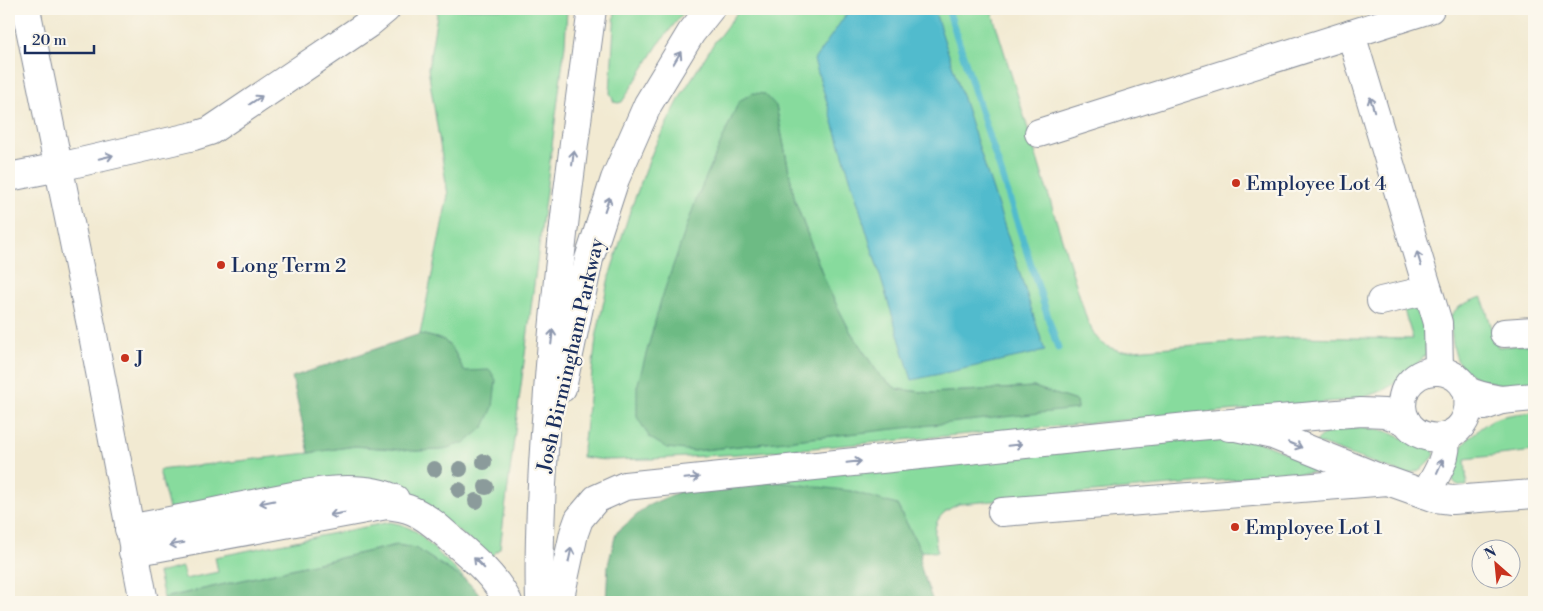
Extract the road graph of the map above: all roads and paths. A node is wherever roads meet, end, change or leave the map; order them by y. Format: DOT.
graph roads {
  1 [pos="26,9"];
  2 [pos="386,9"];
  3 [pos="592,9"];
  4 [pos="710,9"];
  5 [pos="1430,9"];
  6 [pos="1351,34"];
  7 [pos="1039,133"];
  8 [pos="59,168"];
  9 [pos="9,177"];
  10 [pos="1428,290"];
  11 [pos="1381,301"];
  12 [pos="1534,331"];
  13 [pos="1504,333"];
  14 [pos="1439,370"];
  15 [pos="1534,397"];
  16 [pos="1468,402"];
  17 [pos="1407,422"];
  18 [pos="1196,426"];
  19 [pos="1444,437"];
  20 [pos="1388,481"];
  21 [pos="540,490"];
  22 [pos="1425,494"];
  23 [pos="1534,494"];
  24 [pos="1002,512"];
  25 [pos="131,540"];
  26 [pos="144,602"];
  27 [pos="508,602"];
  28 [pos="540,602"];
  29 [pos="559,602"];
  1 -- 8 [label="main road"];
  8 -- 2 [label="main road, one-way"];
  21 -- 3 [label="main road, Josh Birmingham Parkway, one-way"];
  21 -- 4 [label="main road, Josh Birmingham Parkway, one-way"];
  5 -- 6 [label="main road"];
  6 -- 7 [label="main road"];
  10 -- 6 [label="main road, one-way"];
  8 -- 9 [label="main road"];
  8 -- 25 [label="main road"];
  10 -- 11 [label="main road"];
  10 -- 14 [label="main road"];
  12 -- 13 [label="main road"];
  14 -- 16 [label="main road"];
  14 -- 17 [label="main road"];
  15 -- 16 [label="main road"];
  16 -- 19 [label="main road"];
  17 -- 18 [label="main road"];
  17 -- 19 [label="main road"];
  18 -- 20 [label="main road, one-way"];
  29 -- 18 [label="main road, one-way"];
  22 -- 19 [label="main road, one-way"];
  20 -- 22 [label="main road"];
  20 -- 24 [label="main road"];
  21 -- 28 [label="main road, Josh Birmingham Parkway"];
  22 -- 23 [label="main road"];
  25 -- 26 [label="main road"];
  27 -- 25 [label="main road, one-way"];
}
